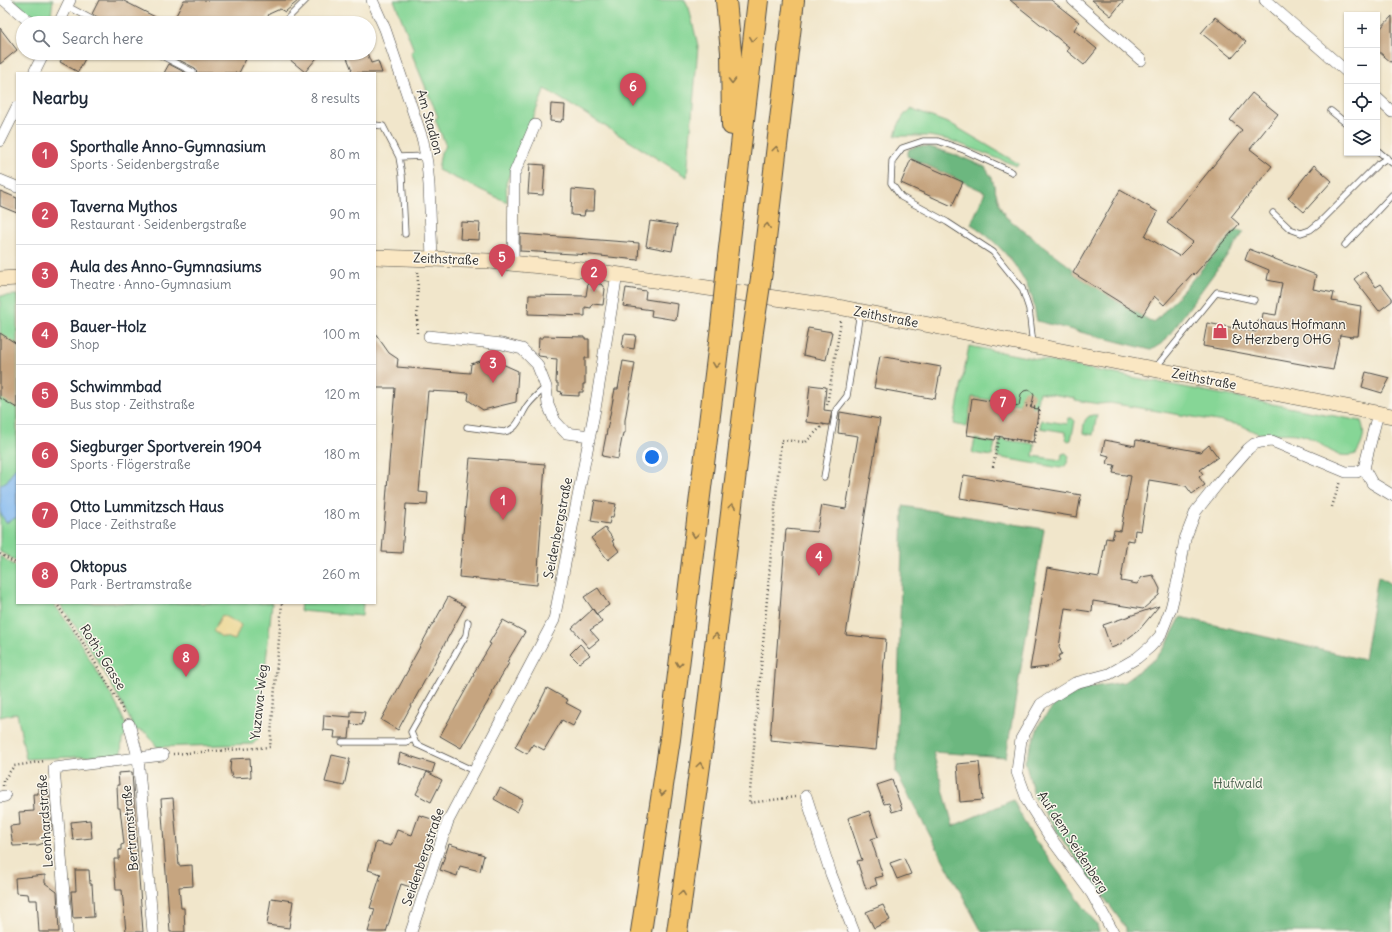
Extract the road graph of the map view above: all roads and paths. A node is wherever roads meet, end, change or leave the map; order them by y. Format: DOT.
graph roads {
  1 [pos="4,0"];
  2 [pos="306,0"];
  3 [pos="372,0"];
  4 [pos="726,0"];
  5 [pos="758,0"];
  6 [pos="794,0"];
  7 [pos="1073,0"];
  8 [pos="1265,0"];
  9 [pos="68,3"];
  10 [pos="23,16"];
  11 [pos="62,16"];
  12 [pos="88,16"];
  13 [pos="290,16"];
  14 [pos="40,60"];
  15 [pos="170,60"];
  16 [pos="1141,60"];
  17 [pos="1344,69"];
  18 [pos="34,72"];
  19 [pos="193,72"];
  20 [pos="1380,101"];
  21 [pos="16,109"];
  22 [pos="1331,110"];
  23 [pos="1392,112"];
  24 [pos="1344,121"];
  25 [pos="536,125"];
  26 [pos="376,126"];
  27 [pos="0,141"];
  28 [pos="1380,153"];
  29 [pos="426,156"];
  30 [pos="398,158"];
  31 [pos="1386,158"];
  32 [pos="1392,163"];
  33 [pos="1012,172"];
  34 [pos="0,180"];
  35 [pos="16,187"];
  36 [pos="1392,195"];
  37 [pos="1273,213"];
  38 [pos="732,215"];
  39 [pos="405,234"];
  40 [pos="1345,245"];
  41 [pos="376,258"];
  42 [pos="432,258"];
  43 [pos="513,262"];
  44 [pos="418,269"];
  45 [pos="617,274"];
  46 [pos="16,278"];
  47 [pos="0,279"];
  48 [pos="1254,300"];
  49 [pos="843,308"];
  50 [pos="860,312"];
  51 [pos="429,336"];
  52 [pos="1033,345"];
  53 [pos="1154,369"];
  54 [pos="546,387"];
  55 [pos="1026,403"];
  56 [pos="827,409"];
  57 [pos="1385,414"];
  58 [pos="824,423"];
  59 [pos="468,427"];
  60 [pos="590,436"];
  61 [pos="993,467"];
  62 [pos="1364,468"];
  63 [pos="824,477"];
  64 [pos="1339,483"];
  65 [pos="1392,494"];
  66 [pos="1332,507"];
  67 [pos="0,554"];
  68 [pos="16,563"];
  69 [pos="57,604"];
  70 [pos="282,604"];
  71 [pos="468,622"];
  72 [pos="129,724"];
  73 [pos="414,739"];
  74 [pos="342,742"];
  75 [pos="163,755"];
  76 [pos="138,757"];
  77 [pos="54,768"];
  78 [pos="474,771"];
  79 [pos="806,796"];
  80 [pos="2,797"];
  81 [pos="68,932"];
  82 [pos="153,932"];
  83 [pos="411,932"];
  84 [pos="641,932"];
  85 [pos="677,932"];
  86 [pos="854,932"];
  87 [pos="1113,932"];
  1 -- 10 [label="street"];
  2 -- 13 [label="lane"];
  3 -- 29 [label="street, Am Stadion"];
  4 -- 38 [label="highway, one-way"];
  5 -- 38 [label="highway, one-way"];
  85 -- 6 [label="highway, one-way, bridge"];
  7 -- 16 [label="street"];
  8 -- 17 [label="street"];
  9 -- 11 [label="street"];
  9 -- 12 [label="lane"];
  14 -- 18 [label="street"];
  15 -- 19 [label="lane"];
  20 -- 23 [label="street"];
  21 -- 27 [label="street"];
  22 -- 24 [label="lane"];
  25 -- 43 [label="street"];
  26 -- 30 [label="lane"];
  28 -- 31 [label="lane"];
  29 -- 30 [label="lane"];
  29 -- 42 [label="street, Am Stadion"];
  30 -- 39 [label="lane"];
  31 -- 32 [label="lane"];
  31 -- 37 [label="lane"];
  33 -- 52 [label="lane"];
  34 -- 35 [label="street"];
  36 -- 40 [label="lane"];
  38 -- 84 [label="highway, one-way, bridge"];
  41 -- 42 [label="street, Zeithstraße"];
  42 -- 43 [label="street, Zeithstraße"];
  43 -- 45 [label="street, Zeithstraße"];
  44 -- 51 [label="path"];
  45 -- 49 [label="street, Zeithstraße"];
  45 -- 60 [label="street, Seidenbergstraße"];
  46 -- 47 [label="street"];
  48 -- 53 [label="lane"];
  49 -- 50 [label="street, Zeithstraße"];
  49 -- 56 [label="path"];
  50 -- 52 [label="street, Zeithstraße"];
  50 -- 63 [label="lane"];
  51 -- 54 [label="street"];
  52 -- 53 [label="street, Zeithstraße"];
  53 -- 57 [label="street, Zeithstraße"];
  54 -- 59 [label="lane"];
  54 -- 60 [label="street"];
  55 -- 61 [label="path"];
  57 -- 62 [label="street"];
  58 -- 79 [label="path"];
  60 -- 78 [label="street, Seidenbergstraße"];
  62 -- 65 [label="street"];
  62 -- 87 [label="street, Auf dem Seidenberg"];
  64 -- 66 [label="path"];
  67 -- 68 [label="path"];
  69 -- 72 [label="path, Roth's Gasse"];
  70 -- 75 [label="path, Yuzawa-Weg"];
  71 -- 73 [label="lane"];
  72 -- 76 [label="street, Bertramstraße"];
  73 -- 74 [label="lane"];
  73 -- 78 [label="lane"];
  75 -- 76 [label="street"];
  76 -- 77 [label="street, Leonhardstraße"];
  76 -- 82 [label="street, Bertramstraße"];
  77 -- 80 [label="path"];
  77 -- 81 [label="street, Leonhardstraße"];
  78 -- 83 [label="street, Seidenbergstraße"];
  79 -- 86 [label="street"];
}
